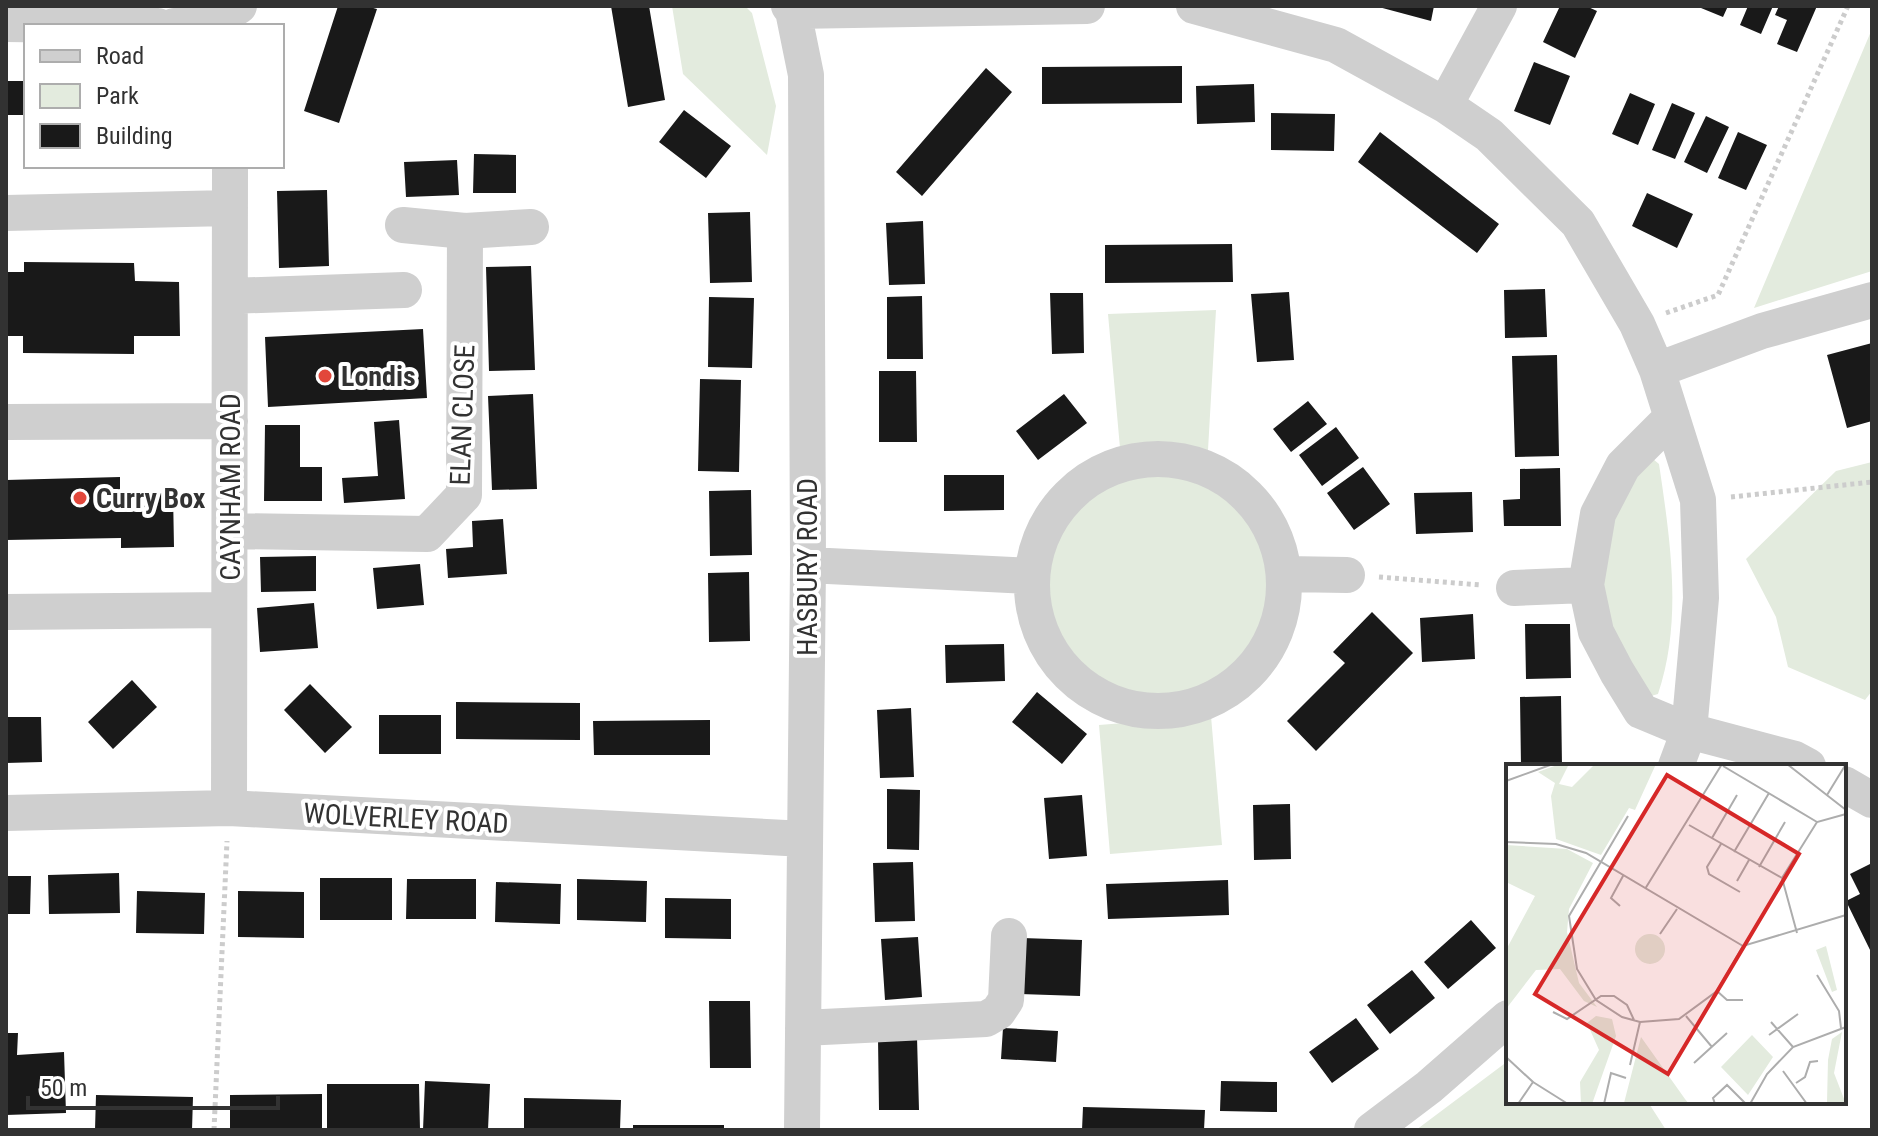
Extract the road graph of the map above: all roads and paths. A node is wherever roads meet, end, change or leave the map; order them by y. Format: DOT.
graph roads {
  1 [pos="1087,6"];
  2 [pos="1194,6"];
  3 [pos="1499,6"];
  4 [pos="1848,6"];
  5 [pos="791,9"];
  6 [pos="223,18"];
  7 [pos="186,24"];
  8 [pos="1445,105"];
  9 [pos="230,168"];
  10 [pos="230,208"];
  11 [pos="6,213"];
  12 [pos="403,225"];
  13 [pos="531,227"];
  14 [pos="465,231"];
  15 [pos="404,290"];
  16 [pos="230,296"];
  17 [pos="1872,300"];
  18 [pos="1637,324"];
  19 [pos="1657,370"];
  20 [pos="1672,417"];
  21 [pos="230,421"];
  22 [pos="6,422"];
  23 [pos="1872,482"];
  24 [pos="1698,500"];
  25 [pos="230,531"];
  26 [pos="808,565"];
  27 [pos="1285,574"];
  28 [pos="1347,575"];
  29 [pos="1031,576"];
  30 [pos="1586,585"];
  31 [pos="1514,588"];
  32 [pos="229,610"];
  33 [pos="6,612"];
  34 [pos="1689,731"];
  35 [pos="1677,764"];
  36 [pos="1804,764"];
  37 [pos="1846,785"];
  38 [pos="1872,800"];
  39 [pos="229,808"];
  40 [pos="6,813"];
  41 [pos="805,839"];
  42 [pos="1009,936"];
  43 [pos="1506,1020"];
  44 [pos="803,1028"];
  45 [pos="214,1130"];
  46 [pos="802,1130"];
  47 [pos="1372,1130"];
  1 -- 5 [label="street"];
  2 -- 8 [label="street"];
  3 -- 8 [label="street"];
  4 -- 18 [label="path"];
  5 -- 26 [label="street, HASBURY ROAD"];
  6 -- 7 [label="street"];
  8 -- 18 [label="street"];
  9 -- 10 [label="street, CAYNHAM ROAD"];
  10 -- 11 [label="street"];
  10 -- 16 [label="street, CAYNHAM ROAD"];
  12 -- 14 [label="street"];
  13 -- 14 [label="street"];
  14 -- 25 [label="street, ELAN CLOSE"];
  15 -- 16 [label="street"];
  16 -- 21 [label="street, CAYNHAM ROAD"];
  17 -- 19 [label="street"];
  18 -- 19 [label="street"];
  19 -- 20 [label="street"];
  20 -- 24 [label="street"];
  20 -- 30 [label="street"];
  21 -- 22 [label="street"];
  21 -- 25 [label="street, CAYNHAM ROAD"];
  23 -- 24 [label="path"];
  24 -- 34 [label="street"];
  25 -- 32 [label="street, CAYNHAM ROAD"];
  26 -- 29 [label="street"];
  26 -- 41 [label="street, HASBURY ROAD"];
  27 -- 28 [label="street"];
  27 -- 29 [label="street"];
  27 -- 29 [label="street"];
  28 -- 31 [label="path"];
  30 -- 31 [label="street"];
  30 -- 34 [label="street"];
  32 -- 33 [label="street"];
  32 -- 39 [label="street, CAYNHAM ROAD"];
  34 -- 35 [label="street"];
  34 -- 36 [label="street"];
  37 -- 38 [label="street"];
  39 -- 40 [label="street, WOLVERLEY ROAD"];
  39 -- 41 [label="street, WOLVERLEY ROAD"];
  39 -- 45 [label="path"];
  41 -- 44 [label="street, HASBURY ROAD"];
  42 -- 44 [label="street"];
  43 -- 47 [label="street"];
  44 -- 46 [label="street, HASBURY ROAD"];
}
